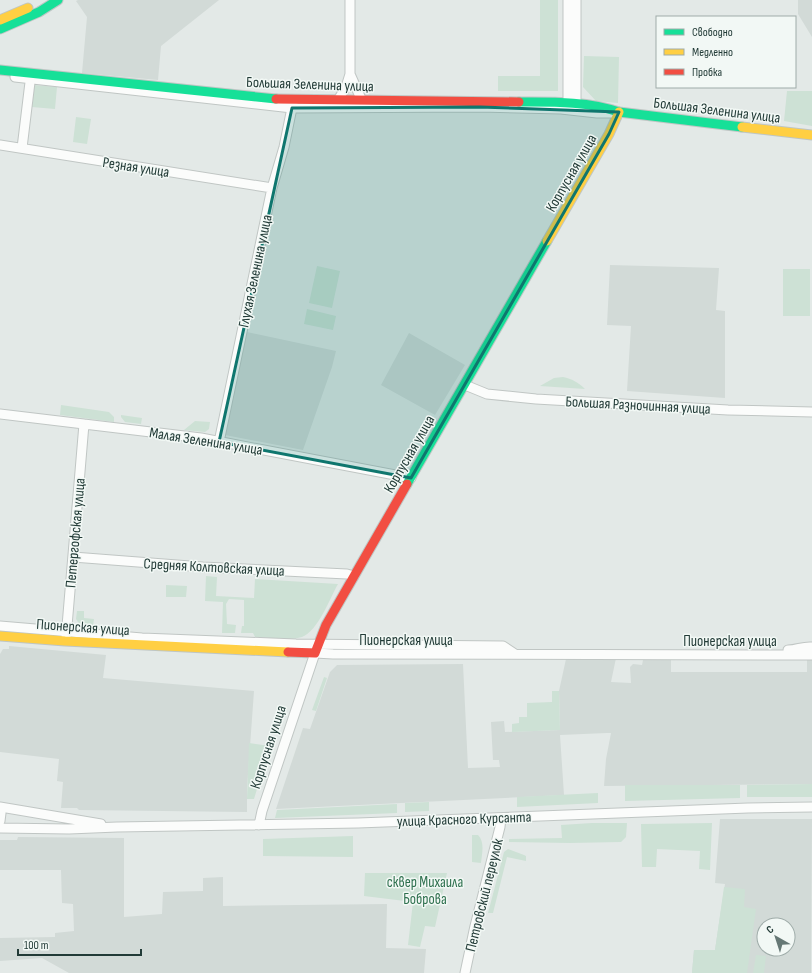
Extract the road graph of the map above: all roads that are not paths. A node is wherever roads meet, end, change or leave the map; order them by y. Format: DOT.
graph roads {
  1 [pos="43,0"];
  2 [pos="58,0"];
  3 [pos="350,0"];
  4 [pos="568,0"];
  5 [pos="576,0"];
  6 [pos="0,20"];
  7 [pos="0,29"];
  8 [pos="0,70"];
  9 [pos="350,74"];
  10 [pos="0,75"];
  11 [pos="31,77"];
  12 [pos="338,100"];
  13 [pos="362,101"];
  14 [pos="293,104"];
  15 [pos="572,104"];
  16 [pos="619,112"];
  17 [pos="812,135"];
  18 [pos="0,145"];
  19 [pos="22,148"];
  20 [pos="272,188"];
  21 [pos="465,385"];
  22 [pos="812,412"];
  23 [pos="0,414"];
  24 [pos="84,424"];
  25 [pos="219,442"];
  26 [pos="411,478"];
  27 [pos="73,557"];
  28 [pos="354,576"];
  29 [pos="0,626"];
  30 [pos="0,636"];
  31 [pos="66,637"];
  32 [pos="812,647"];
  33 [pos="317,649"];
  34 [pos="516,654"];
  35 [pos="760,654"];
  36 [pos="812,655"];
  37 [pos="0,807"];
  38 [pos="812,807"];
  39 [pos="0,811"];
  40 [pos="501,818"];
  41 [pos="0,821"];
  42 [pos="259,825"];
  43 [pos="116,826"];
  44 [pos="0,828"];
  45 [pos="465,973"];
  1 -- 6 [label="main road"];
  2 -- 7 [label="main road"];
  3 -- 9 [label="street"];
  4 -- 15 [label="street"];
  5 -- 15 [label="street"];
  8 -- 11 [label="main road, Большая Зеленина улица"];
  9 -- 12 [label="street"];
  9 -- 13 [label="street"];
  10 -- 11 [label="street, Большая Зеленина улица"];
  11 -- 14 [label="main road, Большая Зеленина улица"];
  11 -- 19 [label="street"];
  12 -- 13 [label="main road, Большая Зеленина улица"];
  12 -- 14 [label="main road, Большая Зеленина улица"];
  13 -- 15 [label="main road, Большая Зеленина улица"];
  14 -- 16 [label="street, Большая Зеленина улица"];
  14 -- 20 [label="street, Глухая Зеленина улица"];
  15 -- 16 [label="main road, Большая Зеленина улица"];
  16 -- 17 [label="main road, Большая Зеленина улица"];
  16 -- 21 [label="main road, Корпусная улица"];
  18 -- 19 [label="street, Резная улица"];
  19 -- 20 [label="street, Резная улица"];
  20 -- 25 [label="street, Глухая Зеленина улица"];
  21 -- 22 [label="street, Большая Разночинная улица"];
  21 -- 26 [label="main road, Корпусная улица"];
  23 -- 24 [label="street, Малая Зеленина улица"];
  24 -- 25 [label="street, Малая Зеленина улица"];
  24 -- 27 [label="street, Петергофская улица"];
  25 -- 26 [label="street, Малая Зеленина улица"];
  26 -- 28 [label="main road, Корпусная улица"];
  27 -- 28 [label="street, Средняя Колтовская улица"];
  27 -- 31 [label="street, Петергофская улица"];
  28 -- 33 [label="main road, Корпусная улица"];
  29 -- 31 [label="street, Пионерская улица"];
  30 -- 31 [label="main road, Пионерская улица"];
  31 -- 33 [label="street, Пионерская улица"];
  32 -- 35 [label="street, Пионерская улица"];
  33 -- 34 [label="street, Пионерская улица"];
  33 -- 34 [label="street, Пионерская улица"];
  33 -- 42 [label="street, Корпусная улица"];
  34 -- 35 [label="street, Пионерская улица"];
  35 -- 36 [label="street, Пионерская улица"];
  37 -- 43 [label="street, улица Красного Курсанта"];
  38 -- 40 [label="street, улица Красного Курсанта"];
  39 -- 41 [label="street"];
  40 -- 42 [label="street, улица Красного Курсанта"];
  40 -- 45 [label="street, Петровский переулок"];
  42 -- 43 [label="street, улица Красного Курсанта"];
  43 -- 44 [label="street, улица Красного Курсанта"];
}
